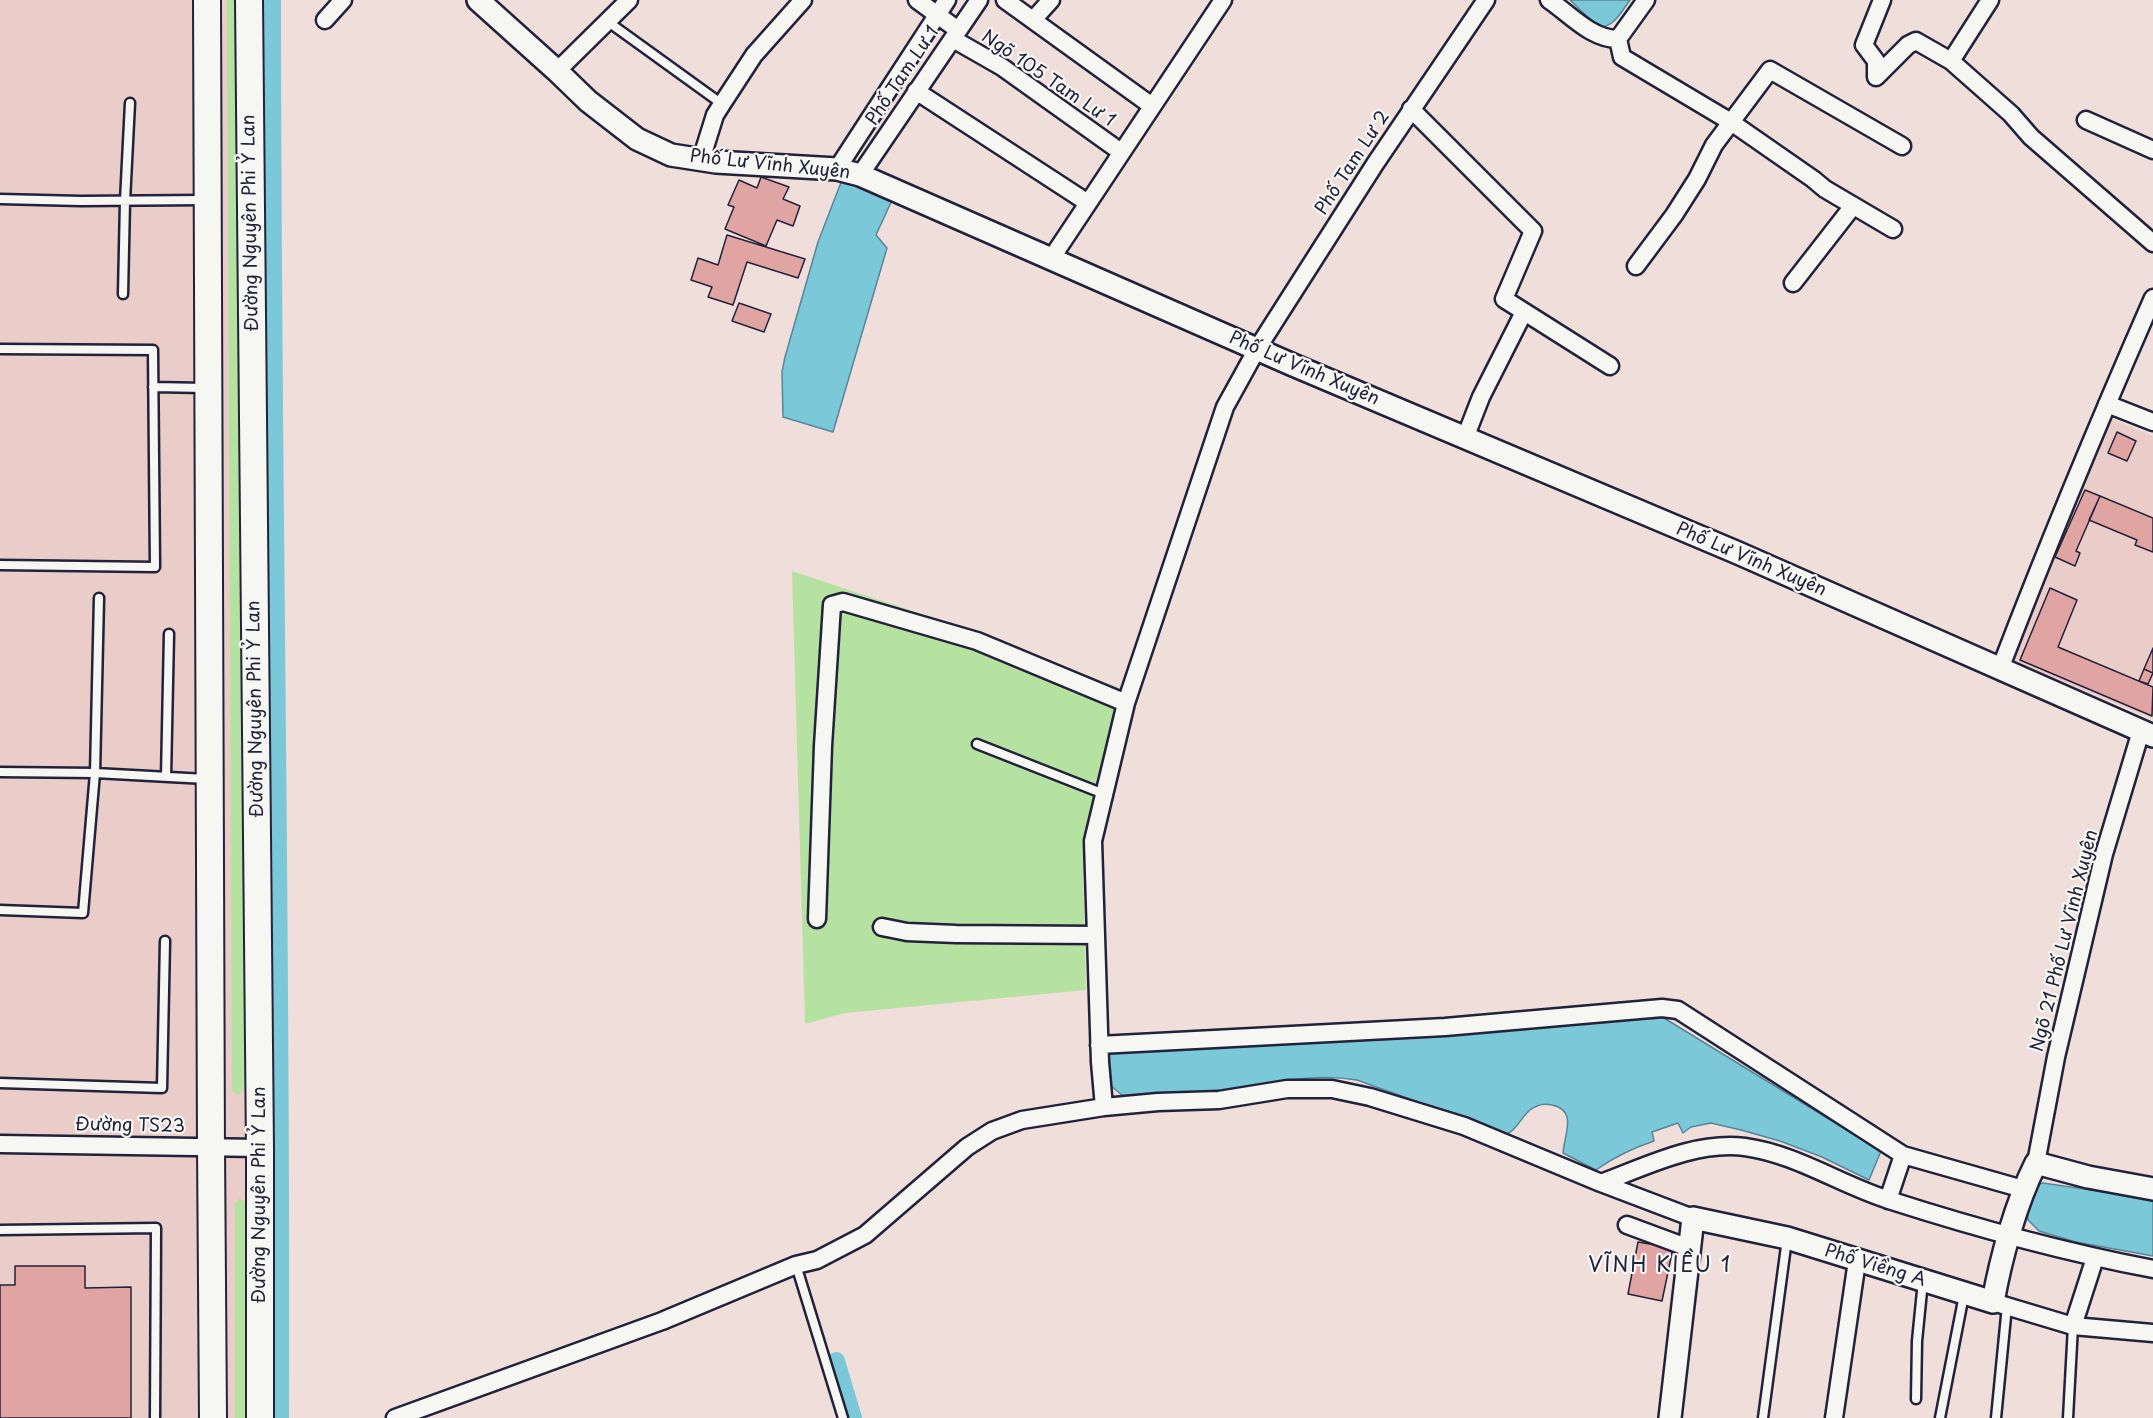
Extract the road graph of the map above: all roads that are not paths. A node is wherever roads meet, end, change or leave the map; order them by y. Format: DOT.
graph roads {
  1 [pos="207,0"];
  2 [pos="249,0"];
  3 [pos="343,0"];
  4 [pos="478,0"];
  5 [pos="629,0"];
  6 [pos="803,0"];
  7 [pos="917,0"];
  8 [pos="947,0"];
  9 [pos="979,0"];
  10 [pos="1005,0"];
  11 [pos="1051,0"];
  12 [pos="1223,0"];
  13 [pos="1484,0"];
  14 [pos="1549,0"];
  15 [pos="1646,0"];
  16 [pos="1882,0"];
  17 [pos="1990,0"];
  18 [pos="937,15"];
  19 [pos="325,20"];
  20 [pos="1033,20"];
  21 [pos="607,21"];
  22 [pos="955,34"];
  23 [pos="1618,39"];
  24 [pos="1951,61"];
  25 [pos="557,71"];
  26 [pos="916,91"];
  27 [pos="130,104"];
  28 [pos="722,104"];
  29 [pos="1152,106"];
  30 [pos="1411,109"];
  31 [pos="2085,120"];
  32 [pos="1731,122"];
  33 [pos="1902,146"];
  34 [pos="2153,150"];
  35 [pos="1121,152"];
  36 [pos="701,159"];
  37 [pos="837,169"];
  38 [pos="860,175"];
  39 [pos="0,199"];
  40 [pos="208,200"];
  41 [pos="125,201"];
  42 [pos="1088,203"];
  43 [pos="1853,206"];
  44 [pos="1893,229"];
  45 [pos="2153,243"];
  46 [pos="1051,260"];
  47 [pos="1636,266"];
  48 [pos="1793,284"];
  49 [pos="123,294"];
  50 [pos="2153,298"];
  51 [pos="1524,312"];
  52 [pos="0,349"];
  53 [pos="1257,349"];
  54 [pos="1610,366"];
  55 [pos="153,387"];
  56 [pos="208,388"];
  57 [pos="2107,404"];
  58 [pos="2153,422"];
  59 [pos="1465,438"];
  60 [pos="0,565"];
  61 [pos="99,598"];
  62 [pos="169,634"];
  63 [pos="2000,669"];
  64 [pos="1126,703"];
  65 [pos="2147,734"];
  66 [pos="977,744"];
  67 [pos="0,772"];
  68 [pos="95,773"];
  69 [pos="166,777"];
  70 [pos="209,779"];
  71 [pos="1104,794"];
  72 [pos="0,910"];
  73 [pos="817,919"];
  74 [pos="882,927"];
  75 [pos="1096,935"];
  76 [pos="165,941"];
  77 [pos="1100,1054"];
  78 [pos="0,1083"];
  79 [pos="1104,1107"];
  80 [pos="0,1144"];
  81 [pos="210,1147"];
  82 [pos="260,1148"];
  83 [pos="1903,1155"];
  84 [pos="2036,1163"];
  85 [pos="1601,1183"];
  86 [pos="2153,1189"];
  87 [pos="2022,1192"];
  88 [pos="1888,1200"];
  89 [pos="1693,1218"];
  90 [pos="1627,1226"];
  91 [pos="0,1230"];
  92 [pos="2010,1236"];
  93 [pos="1787,1238"];
  94 [pos="1689,1248"];
  95 [pos="2095,1258"];
  96 [pos="1857,1261"];
  97 [pos="796,1265"];
  98 [pos="2153,1269"];
  99 [pos="1923,1281"];
  100 [pos="1964,1293"];
  101 [pos="2000,1304"];
  102 [pos="2073,1326"];
  103 [pos="2153,1333"];
  104 [pos="1916,1399"];
  105 [pos="155,1418"];
  106 [pos="213,1418"];
  107 [pos="260,1418"];
  108 [pos="395,1418"];
  109 [pos="843,1418"];
  110 [pos="1670,1418"];
  111 [pos="1763,1418"];
  112 [pos="1834,1418"];
  113 [pos="1940,1418"];
  114 [pos="1996,1418"];
  115 [pos="2068,1418"];
  1 -- 40 [label="main road"];
  2 -- 82 [label="main road, Đường Nguyên Phi Ỷ Lan"];
  3 -- 19 [label="street"];
  4 -- 25 [label="street, Phố Lư Vĩnh Xuyên"];
  5 -- 21 [label="street"];
  6 -- 28 [label="street"];
  7 -- 18 [label="street, Ngõ 105 Tam Lư 1"];
  8 -- 18 [label="street, Phố Tam Lư 1"];
  9 -- 22 [label="street, Phố Tam Lư 1"];
  10 -- 20 [label="street"];
  11 -- 20 [label="street"];
  12 -- 29 [label="street"];
  13 -- 30 [label="street, Phố Tam Lư 2"];
  14 -- 23 [label="street"];
  15 -- 23 [label="street"];
  16 -- 24 [label="street"];
  17 -- 24 [label="street"];
  18 -- 22 [label="street, Ngõ 105 Tam Lư 1"];
  18 -- 37 [label="street, Phố Tam Lư 1"];
  20 -- 29 [label="street"];
  21 -- 25 [label="street"];
  21 -- 28 [label="lane"];
  22 -- 26 [label="street, Phố Tam Lư 1"];
  22 -- 35 [label="street, Ngõ 105 Tam Lư 1"];
  23 -- 32 [label="street"];
  24 -- 45 [label="street"];
  25 -- 36 [label="street, Phố Lư Vĩnh Xuyên"];
  26 -- 38 [label="street, Phố Tam Lư 1"];
  26 -- 42 [label="street"];
  27 -- 41 [label="lane"];
  28 -- 36 [label="street"];
  29 -- 35 [label="street"];
  30 -- 51 [label="street"];
  30 -- 53 [label="street, Phố Tam Lư 2"];
  31 -- 34 [label="street"];
  32 -- 33 [label="street"];
  32 -- 43 [label="street"];
  32 -- 47 [label="street"];
  35 -- 42 [label="street"];
  36 -- 37 [label="street, Phố Lư Vĩnh Xuyên"];
  37 -- 38 [label="street, Phố Lư Vĩnh Xuyên"];
  38 -- 46 [label="street, Phố Lư Vĩnh Xuyên"];
  39 -- 41 [label="lane"];
  40 -- 41 [label="lane"];
  40 -- 56 [label="main road"];
  41 -- 49 [label="lane"];
  42 -- 46 [label="street"];
  43 -- 44 [label="street"];
  43 -- 48 [label="street"];
  46 -- 53 [label="street, Phố Lư Vĩnh Xuyên"];
  50 -- 57 [label="street"];
  51 -- 54 [label="street"];
  51 -- 59 [label="street"];
  52 -- 55 [label="lane"];
  53 -- 59 [label="street, Phố Lư Vĩnh Xuyên"];
  53 -- 64 [label="street, Phố Tam Lư 2"];
  55 -- 56 [label="lane"];
  55 -- 60 [label="lane"];
  56 -- 70 [label="main road"];
  57 -- 58 [label="street"];
  57 -- 63 [label="street"];
  59 -- 63 [label="street, Phố Lư Vĩnh Xuyên"];
  61 -- 68 [label="lane"];
  62 -- 69 [label="lane"];
  63 -- 65 [label="street, Phố Lư Vĩnh Xuyên"];
  64 -- 71 [label="street, Phố Tam Lư 2"];
  64 -- 73 [label="street"];
  65 -- 84 [label="street, Ngõ 21 Phố Lư Vĩnh Xuyên"];
  66 -- 71 [label="lane"];
  67 -- 68 [label="lane"];
  68 -- 69 [label="lane"];
  68 -- 72 [label="lane"];
  69 -- 70 [label="lane"];
  70 -- 81 [label="main road"];
  71 -- 75 [label="street, Phố Tam Lư 2"];
  74 -- 75 [label="street"];
  75 -- 77 [label="street, Phố Tam Lư 2"];
  76 -- 78 [label="lane"];
  77 -- 79 [label="street, Phố Tam Lư 2"];
  77 -- 83 [label="street"];
  79 -- 85 [label="street"];
  79 -- 97 [label="street"];
  80 -- 81 [label="street, Đường TS23"];
  81 -- 82 [label="street, Đường TS23"];
  81 -- 106 [label="main road"];
  82 -- 107 [label="main road, Đường Nguyên Phi Ỷ Lan"];
  83 -- 87 [label="street"];
  83 -- 88 [label="street"];
  84 -- 86 [label="street"];
  84 -- 87 [label="street"];
  85 -- 88 [label="street"];
  85 -- 89 [label="street"];
  87 -- 92 [label="street"];
  88 -- 92 [label="street"];
  89 -- 93 [label="street, Phố Viềng A"];
  89 -- 94 [label="street"];
  90 -- 94 [label="street"];
  91 -- 105 [label="lane"];
  92 -- 95 [label="street"];
  92 -- 101 [label="street"];
  93 -- 96 [label="street, Phố Viềng A"];
  93 -- 111 [label="lane"];
  94 -- 110 [label="street"];
  95 -- 98 [label="street"];
  95 -- 102 [label="street"];
  96 -- 99 [label="street, Phố Viềng A"];
  96 -- 112 [label="street"];
  97 -- 108 [label="street"];
  97 -- 109 [label="lane"];
  99 -- 100 [label="street, Phố Viềng A"];
  99 -- 104 [label="lane"];
  100 -- 101 [label="street, Phố Viềng A"];
  100 -- 113 [label="lane"];
  101 -- 102 [label="street"];
  101 -- 114 [label="lane"];
  102 -- 103 [label="street"];
  102 -- 115 [label="lane"];
}
